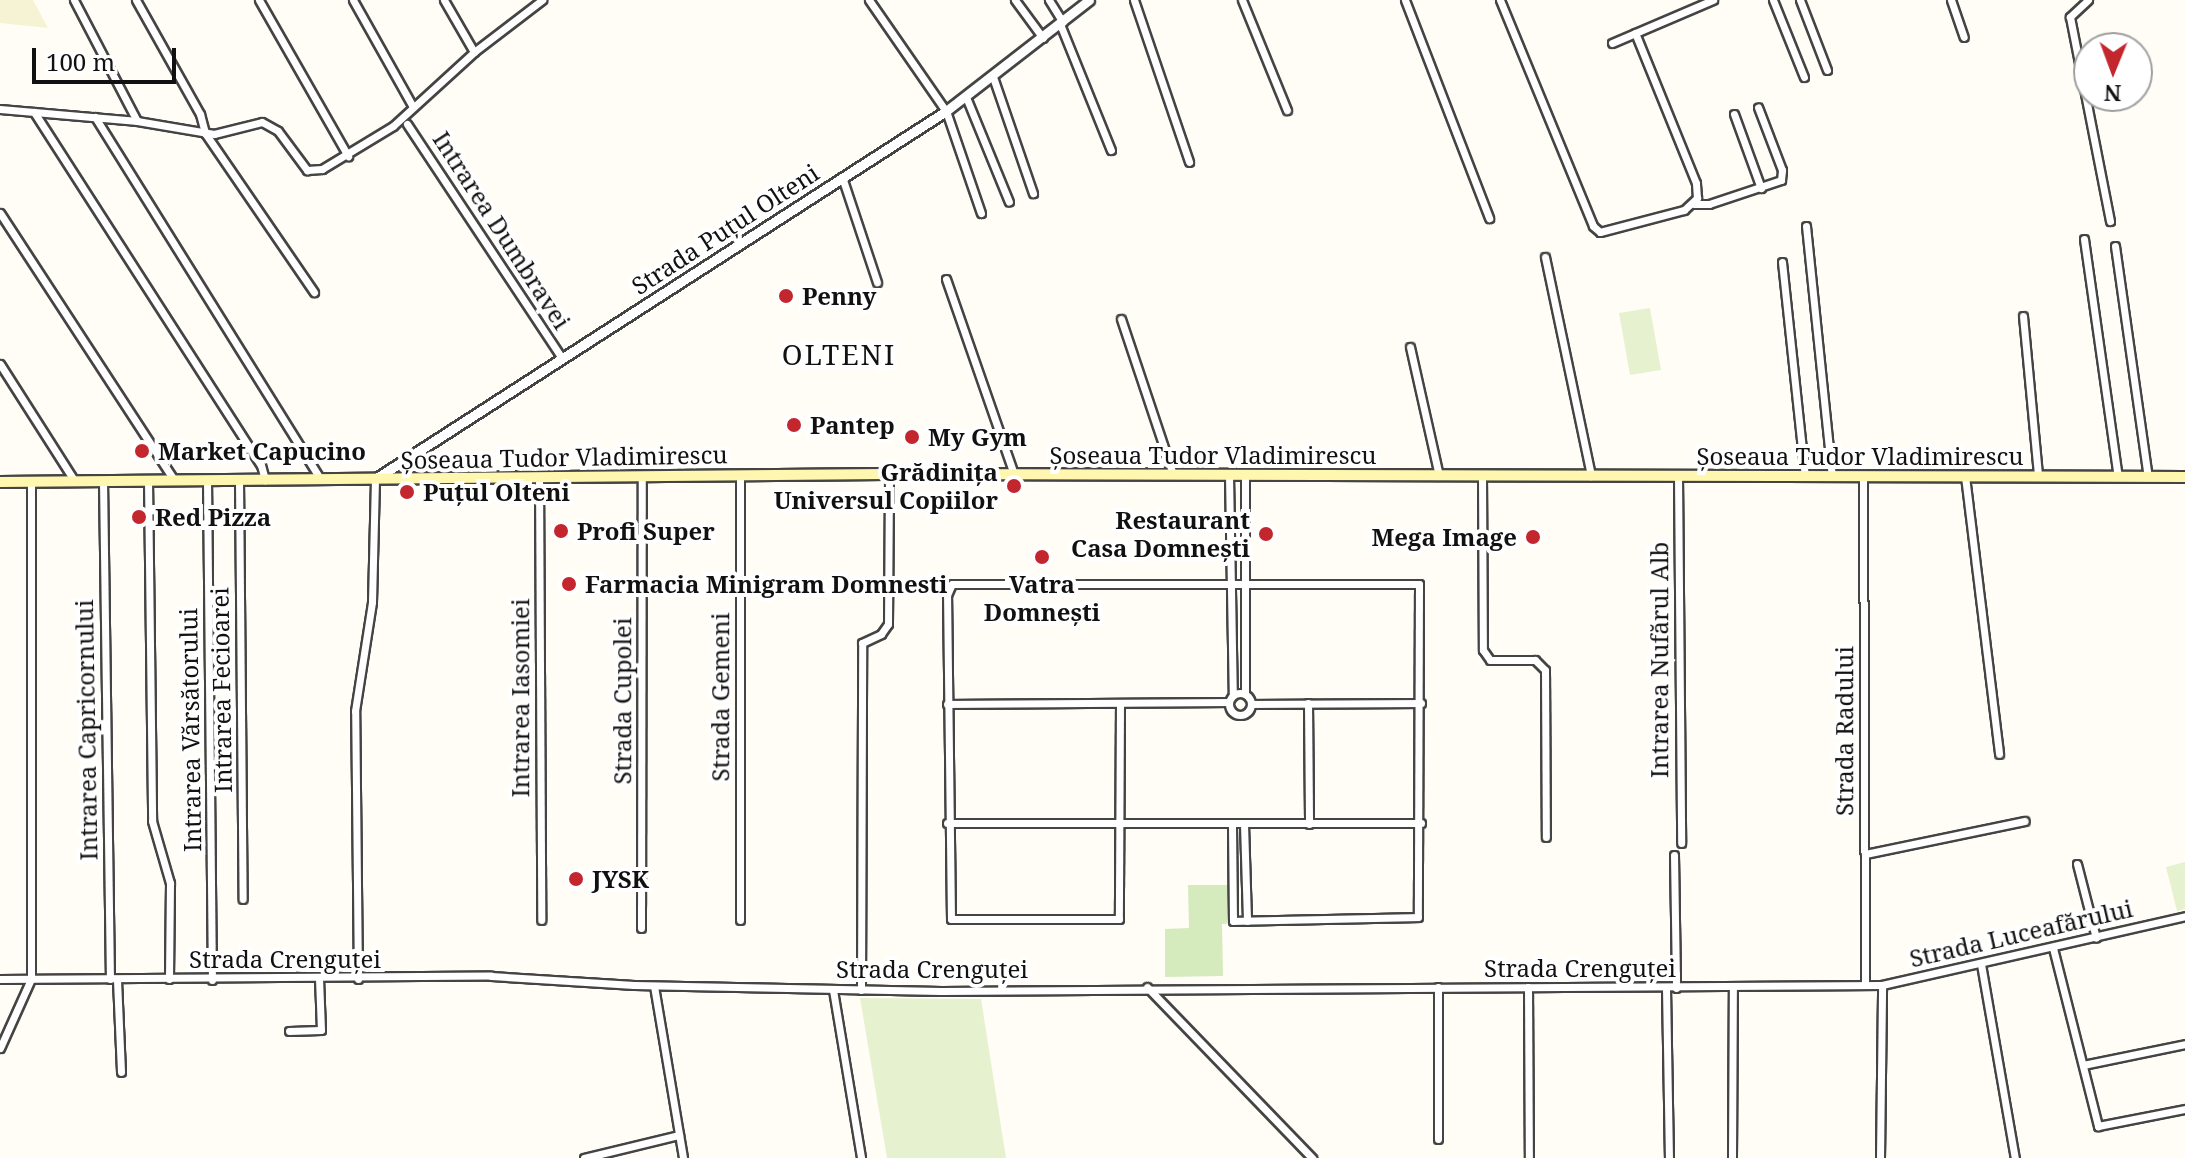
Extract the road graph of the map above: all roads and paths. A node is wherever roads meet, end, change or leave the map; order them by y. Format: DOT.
graph roads {
  1 [pos="74,0"];
  2 [pos="136,0"];
  3 [pos="259,0"];
  4 [pos="353,0"];
  5 [pos="444,0"];
  6 [pos="542,0"];
  7 [pos="869,0"];
  8 [pos="1015,0"];
  9 [pos="1049,0"];
  10 [pos="1089,0"];
  11 [pos="1134,0"];
  12 [pos="1242,0"];
  13 [pos="1405,0"];
  14 [pos="1500,0"];
  15 [pos="1773,0"];
  16 [pos="1800,0"];
  17 [pos="1951,0"];
  18 [pos="2088,0"];
  19 [pos="1707,1"];
  20 [pos="1062,23"];
  21 [pos="1635,33"];
  22 [pos="1964,37"];
  23 [pos="1043,38"];
  24 [pos="1612,43"];
  25 [pos="474,52"];
  26 [pos="1827,70"];
  27 [pos="993,77"];
  28 [pos="1804,77"];
  29 [pos="966,97"];
  30 [pos="413,107"];
  31 [pos="1758,107"];
  32 [pos="0,109"];
  33 [pos="1287,110"];
  34 [pos="946,111"];
  35 [pos="34,112"];
  36 [pos="1734,114"];
  37 [pos="95,117"];
  38 [pos="137,121"];
  39 [pos="407,124"];
  40 [pos="205,133"];
  41 [pos="1111,150"];
  42 [pos="348,156"];
  43 [pos="1189,162"];
  44 [pos="842,177"];
  45 [pos="1761,188"];
  46 [pos="1033,193"];
  47 [pos="1009,202"];
  48 [pos="1694,204"];
  49 [pos="0,213"];
  50 [pos="981,213"];
  51 [pos="1489,218"];
  52 [pos="2110,221"];
  53 [pos="1806,226"];
  54 [pos="2084,239"];
  55 [pos="2115,246"];
  56 [pos="1545,257"];
  57 [pos="1782,262"];
  58 [pos="946,279"];
  59 [pos="877,282"];
  60 [pos="314,292"];
  61 [pos="2023,316"];
  62 [pos="1121,319"];
  63 [pos="1410,347"];
  64 [pos="562,358"];
  65 [pos="0,364"];
  66 [pos="740,474"];
  67 [pos="889,474"];
  68 [pos="1014,474"];
  69 [pos="1173,474"];
  70 [pos="642,475"];
  71 [pos="1229,475"];
  72 [pos="1245,475"];
  73 [pos="539,476"];
  74 [pos="1439,476"];
  75 [pos="1482,476"];
  76 [pos="1591,476"];
  77 [pos="1678,476"];
  78 [pos="1805,476"];
  79 [pos="1832,476"];
  80 [pos="1863,476"];
  81 [pos="1965,476"];
  82 [pos="2038,476"];
  83 [pos="2118,477"];
  84 [pos="2148,477"];
  85 [pos="2185,477"];
  86 [pos="320,479"];
  87 [pos="375,479"];
  88 [pos="74,480"];
  89 [pos="103,480"];
  90 [pos="148,480"];
  91 [pos="174,480"];
  92 [pos="207,480"];
  93 [pos="239,480"];
  94 [pos="265,480"];
  95 [pos="0,482"];
  96 [pos="31,482"];
  97 [pos="1231,581"];
  98 [pos="1245,581"];
  99 [pos="1231,637"];
  100 [pos="1246,637"];
  101 [pos="1245,694"];
  102 [pos="1231,698"];
  103 [pos="1308,703"];
  104 [pos="1421,703"];
  105 [pos="947,704"];
  106 [pos="1120,704"];
  107 [pos="1251,704"];
  108 [pos="1999,754"];
  109 [pos="2025,821"];
  110 [pos="947,823"];
  111 [pos="1421,823"];
  112 [pos="1119,824"];
  113 [pos="1232,824"];
  114 [pos="1244,824"];
  115 [pos="1309,824"];
  116 [pos="1546,837"];
  117 [pos="1681,843"];
  118 [pos="1865,854"];
  119 [pos="1674,855"];
  120 [pos="2077,864"];
  121 [pos="243,899"];
  122 [pos="2185,916"];
  123 [pos="541,920"];
  124 [pos="740,920"];
  125 [pos="1247,921"];
  126 [pos="641,928"];
  127 [pos="2096,938"];
  128 [pos="2053,948"];
  129 [pos="1981,964"];
  130 [pos="0,979"];
  131 [pos="31,979"];
  132 [pos="169,979"];
  133 [pos="319,979"];
  134 [pos="358,979"];
  135 [pos="114,980"];
  136 [pos="212,980"];
  137 [pos="1865,985"];
  138 [pos="1882,985"];
  139 [pos="654,986"];
  140 [pos="1146,987"];
  141 [pos="1438,987"];
  142 [pos="1528,987"];
  143 [pos="1733,987"];
  144 [pos="1666,988"];
  145 [pos="1676,988"];
  146 [pos="833,990"];
  147 [pos="861,990"];
  148 [pos="289,1031"];
  149 [pos="2185,1044"];
  150 [pos="0,1048"];
  151 [pos="2083,1065"];
  152 [pos="121,1072"];
  153 [pos="2185,1109"];
  154 [pos="679,1135"];
  155 [pos="1438,1139"];
  156 [pos="584,1158"];
  157 [pos="683,1158"];
  158 [pos="861,1158"];
  159 [pos="1312,1158"];
  160 [pos="1529,1158"];
  161 [pos="1669,1158"];
  162 [pos="1732,1158"];
  163 [pos="1880,1158"];
  164 [pos="2015,1158"];
  1 -- 38 [label="street"];
  2 -- 40 [label="street"];
  3 -- 42 [label="street"];
  4 -- 30 [label="street"];
  5 -- 25 [label="street"];
  6 -- 25 [label="street"];
  7 -- 34 [label="street"];
  8 -- 23 [label="street"];
  9 -- 20 [label="street"];
  10 -- 20 [label="street, Strada Puțul Olteni"];
  11 -- 43 [label="street"];
  12 -- 33 [label="street"];
  13 -- 51 [label="street"];
  14 -- 48 [label="street"];
  15 -- 28 [label="street"];
  16 -- 26 [label="street"];
  17 -- 22 [label="street"];
  18 -- 52 [label="street"];
  19 -- 21 [label="street"];
  20 -- 23 [label="street, Strada Puțul Olteni"];
  20 -- 41 [label="street"];
  21 -- 24 [label="street"];
  21 -- 48 [label="street"];
  23 -- 27 [label="street, Strada Puțul Olteni"];
  25 -- 30 [label="street"];
  27 -- 29 [label="street, Strada Puțul Olteni"];
  27 -- 46 [label="street"];
  29 -- 34 [label="street, Strada Puțul Olteni"];
  29 -- 47 [label="street"];
  30 -- 42 [label="street"];
  31 -- 45 [label="street"];
  32 -- 35 [label="street"];
  34 -- 44 [label="street, Strada Puțul Olteni"];
  34 -- 50 [label="street"];
  35 -- 37 [label="street"];
  35 -- 94 [label="street"];
  36 -- 45 [label="street"];
  37 -- 38 [label="street"];
  37 -- 86 [label="street"];
  38 -- 40 [label="street"];
  39 -- 64 [label="street, Intrarea Dumbravei"];
  40 -- 42 [label="street"];
  40 -- 60 [label="street"];
  44 -- 59 [label="street"];
  44 -- 64 [label="street, Strada Puțul Olteni"];
  45 -- 48 [label="street"];
  49 -- 91 [label="street"];
  53 -- 79 [label="street"];
  54 -- 83 [label="street"];
  55 -- 84 [label="street"];
  56 -- 76 [label="street"];
  57 -- 78 [label="street"];
  58 -- 68 [label="street"];
  61 -- 82 [label="street"];
  62 -- 69 [label="street"];
  63 -- 74 [label="street"];
  64 -- 87 [label="street, Strada Puțul Olteni"];
  65 -- 88 [label="street"];
  66 -- 67 [label="main road, Șoseaua Tudor Vladimirescu"];
  66 -- 70 [label="main road, Șoseaua Tudor Vladimirescu"];
  66 -- 124 [label="street, Strada Gemeni"];
  67 -- 68 [label="main road, Șoseaua Tudor Vladimirescu"];
  67 -- 147 [label="street"];
  68 -- 69 [label="main road, Șoseaua Tudor Vladimirescu"];
  69 -- 71 [label="main road, Șoseaua Tudor Vladimirescu"];
  70 -- 73 [label="main road, Șoseaua Tudor Vladimirescu"];
  70 -- 126 [label="street, Strada Cupolei"];
  71 -- 72 [label="main road, Șoseaua Tudor Vladimirescu"];
  71 -- 97 [label="street"];
  72 -- 74 [label="main road, Șoseaua Tudor Vladimirescu"];
  72 -- 98 [label="street"];
  73 -- 87 [label="main road, Șoseaua Tudor Vladimirescu"];
  73 -- 123 [label="street, Intrarea Iasomiei"];
  74 -- 75 [label="main road, Șoseaua Tudor Vladimirescu"];
  75 -- 76 [label="main road, Șoseaua Tudor Vladimirescu"];
  75 -- 116 [label="street"];
  76 -- 77 [label="main road, Șoseaua Tudor Vladimirescu"];
  77 -- 78 [label="main road, Șoseaua Tudor Vladimirescu"];
  77 -- 117 [label="street, Intrarea Nufărul Alb"];
  78 -- 79 [label="main road, Șoseaua Tudor Vladimirescu"];
  79 -- 80 [label="main road, Șoseaua Tudor Vladimirescu"];
  80 -- 81 [label="main road, Șoseaua Tudor Vladimirescu"];
  80 -- 118 [label="street, Strada Radului"];
  81 -- 82 [label="main road, Șoseaua Tudor Vladimirescu"];
  81 -- 108 [label="street"];
  82 -- 83 [label="main road, Șoseaua Tudor Vladimirescu"];
  83 -- 84 [label="main road, Șoseaua Tudor Vladimirescu"];
  84 -- 85 [label="main road, Șoseaua Tudor Vladimirescu"];
  86 -- 87 [label="main road, Șoseaua Tudor Vladimirescu"];
  86 -- 94 [label="main road, Șoseaua Tudor Vladimirescu"];
  87 -- 134 [label="street"];
  88 -- 89 [label="main road, Șoseaua Tudor Vladimirescu"];
  88 -- 96 [label="main road, Șoseaua Tudor Vladimirescu"];
  89 -- 90 [label="main road, Șoseaua Tudor Vladimirescu"];
  89 -- 135 [label="street, Intrarea Capricornului"];
  90 -- 91 [label="main road, Șoseaua Tudor Vladimirescu"];
  90 -- 132 [label="street"];
  91 -- 92 [label="main road, Șoseaua Tudor Vladimirescu"];
  92 -- 93 [label="main road, Șoseaua Tudor Vladimirescu"];
  92 -- 136 [label="street, Intrarea Vărsătorului"];
  93 -- 94 [label="main road, Șoseaua Tudor Vladimirescu"];
  93 -- 121 [label="street, Intrarea Fecioarei"];
  95 -- 96 [label="main road, Șoseaua Tudor Vladimirescu"];
  96 -- 131 [label="street"];
  97 -- 98 [label="street"];
  97 -- 99 [label="street"];
  97 -- 105 [label="street"];
  98 -- 100 [label="street"];
  98 -- 104 [label="street"];
  99 -- 100 [label="street"];
  99 -- 102 [label="street"];
  100 -- 101 [label="street"];
  101 -- 102 [label="street"];
  101 -- 107 [label="street"];
  102 -- 106 [label="street"];
  102 -- 107 [label="street"];
  103 -- 104 [label="street"];
  103 -- 107 [label="street"];
  103 -- 115 [label="street"];
  104 -- 111 [label="street"];
  105 -- 106 [label="street"];
  105 -- 110 [label="street"];
  106 -- 112 [label="street"];
  109 -- 118 [label="street"];
  110 -- 112 [label="street"];
  110 -- 112 [label="street"];
  111 -- 115 [label="street"];
  111 -- 125 [label="street"];
  112 -- 113 [label="street"];
  113 -- 114 [label="street"];
  113 -- 125 [label="street"];
  114 -- 115 [label="street"];
  114 -- 125 [label="street"];
  118 -- 137 [label="street, Strada Radului"];
  119 -- 145 [label="street"];
  120 -- 127 [label="street"];
  122 -- 127 [label="street, Strada Luceafărului"];
  127 -- 128 [label="street, Strada Luceafărului"];
  128 -- 129 [label="street, Strada Luceafărului"];
  128 -- 151 [label="street"];
  129 -- 138 [label="street, Strada Luceafărului"];
  129 -- 164 [label="street"];
  130 -- 131 [label="street, Strada Crenguței"];
  131 -- 135 [label="street, Strada Crenguței"];
  131 -- 150 [label="street"];
  132 -- 135 [label="street, Strada Crenguței"];
  132 -- 136 [label="street, Strada Crenguței"];
  133 -- 134 [label="street, Strada Crenguței"];
  133 -- 136 [label="street, Strada Crenguței"];
  133 -- 148 [label="street"];
  134 -- 139 [label="street, Strada Crenguței"];
  135 -- 152 [label="street, Intrarea Capricornului"];
  137 -- 138 [label="street, Strada Luceafărului"];
  137 -- 143 [label="street, Strada Crenguței"];
  138 -- 163 [label="street"];
  139 -- 146 [label="street, Strada Crenguței"];
  139 -- 154 [label="street"];
  140 -- 141 [label="street, Strada Crenguței"];
  140 -- 147 [label="street, Strada Crenguței"];
  140 -- 159 [label="street"];
  141 -- 142 [label="street, Strada Crenguței"];
  141 -- 155 [label="street"];
  142 -- 144 [label="street, Strada Crenguței"];
  142 -- 160 [label="street"];
  143 -- 145 [label="street, Strada Crenguței"];
  143 -- 162 [label="street"];
  144 -- 145 [label="street, Strada Crenguței"];
  144 -- 161 [label="street"];
  146 -- 147 [label="street, Strada Crenguței"];
  146 -- 158 [label="street"];
  149 -- 151 [label="street"];
  151 -- 153 [label="street"];
  154 -- 156 [label="street"];
  154 -- 157 [label="street"];
}
